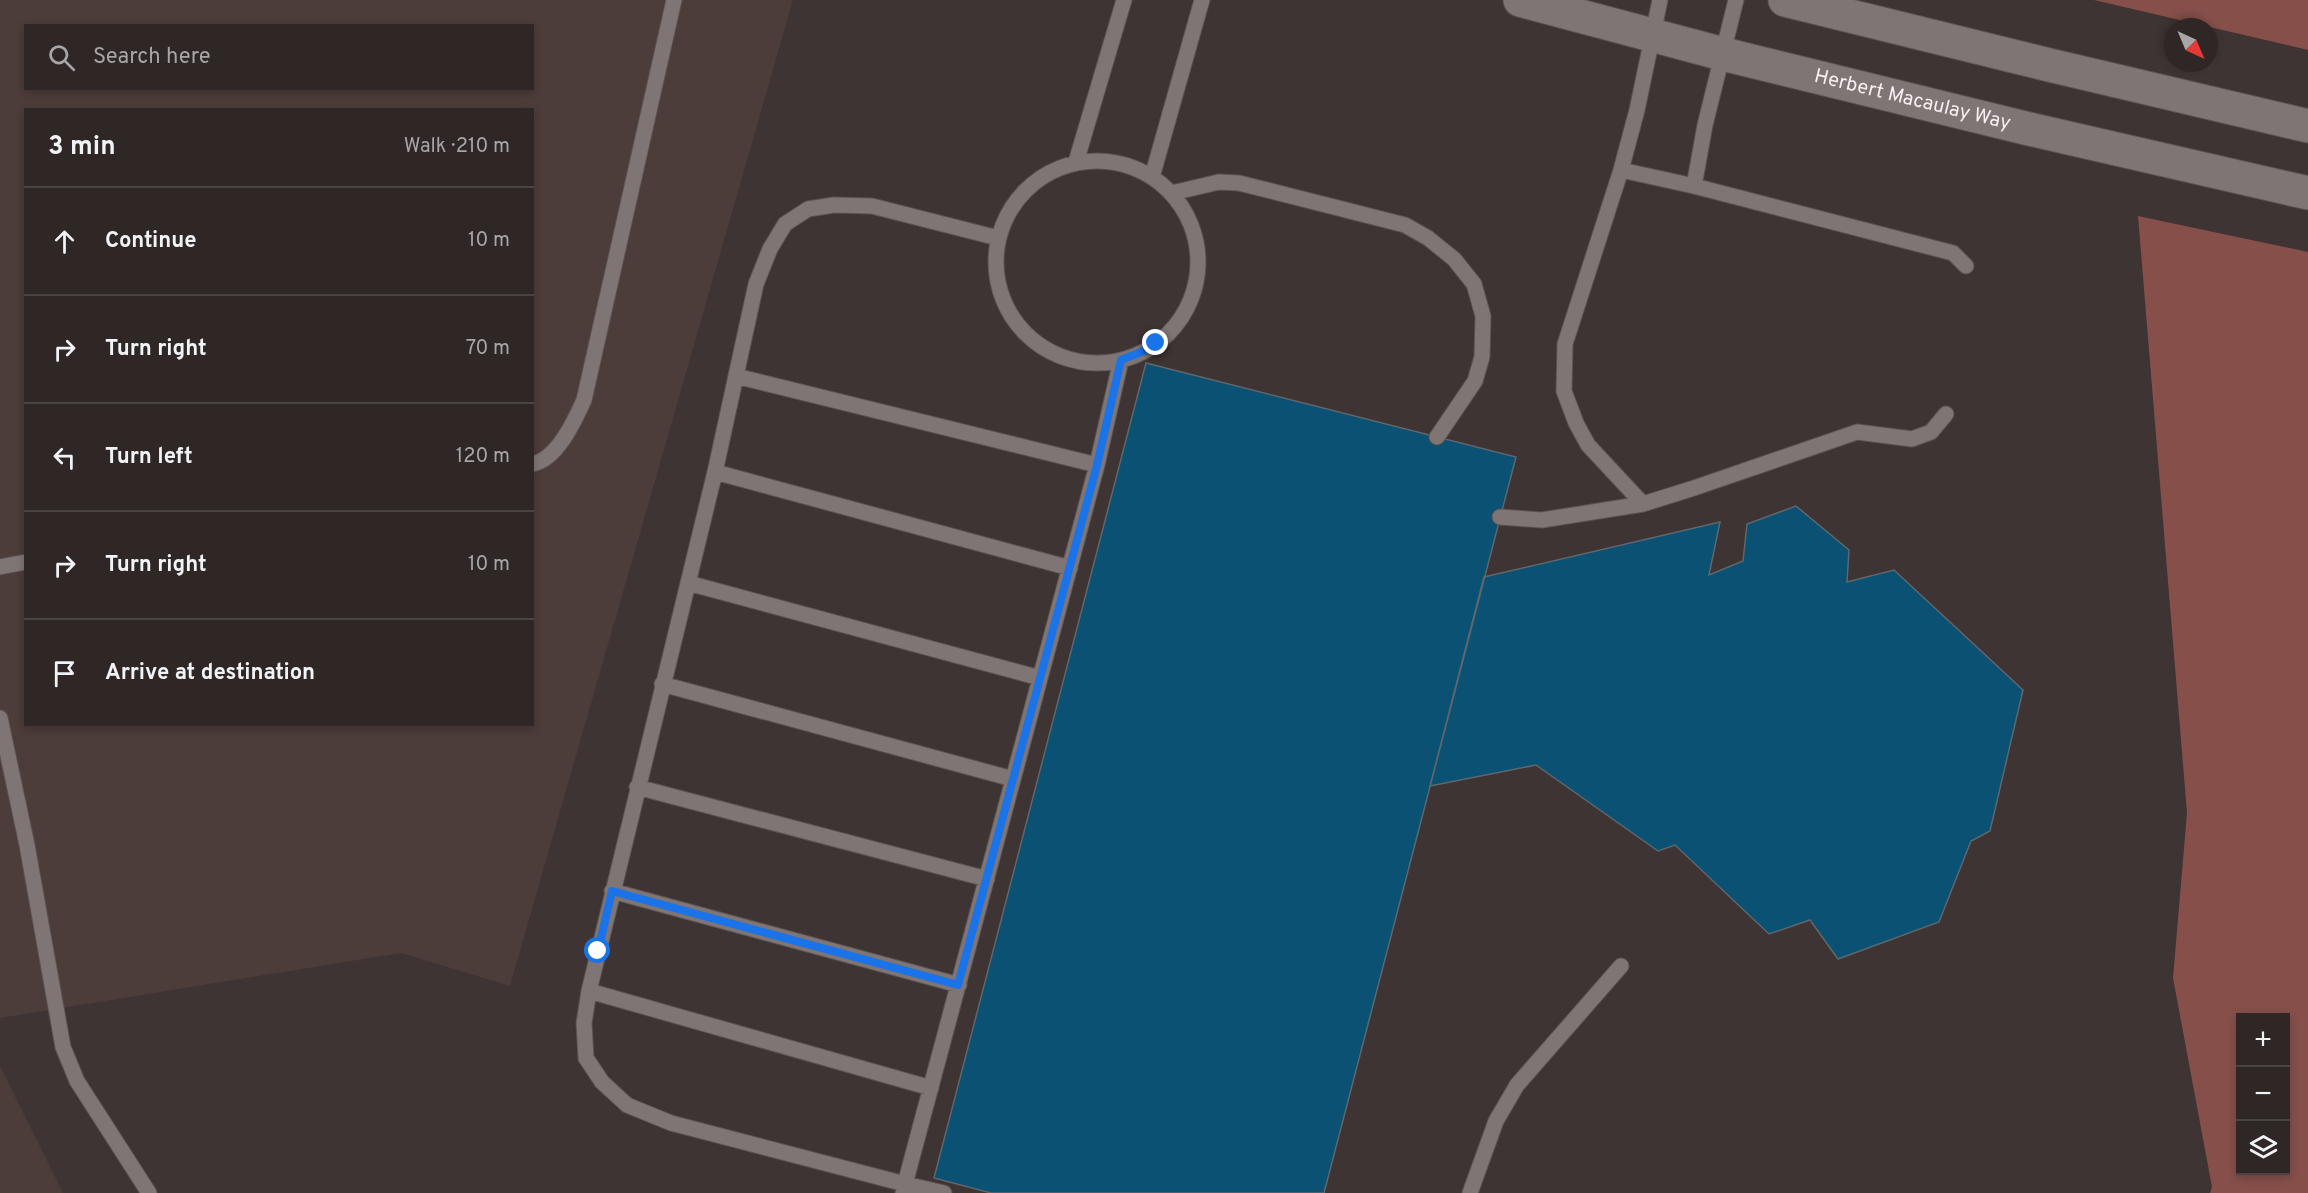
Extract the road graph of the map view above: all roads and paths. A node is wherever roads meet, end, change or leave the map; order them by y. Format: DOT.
graph roads {
  1 [pos="674,0"];
  2 [pos="1124,0"];
  3 [pos="1202,0"];
  4 [pos="1520,0"];
  5 [pos="1660,0"];
  6 [pos="1736,0"];
  7 [pos="1785,0"];
  8 [pos="1653,35"];
  9 [pos="1723,54"];
  10 [pos="2308,126"];
  11 [pos="1076,162"];
  12 [pos="1621,170"];
  13 [pos="1152,177"];
  14 [pos="1694,186"];
  15 [pos="1172,193"];
  16 [pos="2308,193"];
  17 [pos="998,238"];
  18 [pos="1966,266"];
  19 [pos="1121,360"];
  20 [pos="736,375"];
  21 [pos="1946,414"];
  22 [pos="1437,437"];
  23 [pos="534,464"];
  24 [pos="1097,465"];
  25 [pos="715,472"];
  26 [pos="1642,504"];
  27 [pos="1500,517"];
  28 [pos="24,562"];
  29 [pos="0,567"];
  30 [pos="1070,568"];
  31 [pos="688,583"];
  32 [pos="1040,678"];
  33 [pos="662,684"];
  34 [pos="0,718"];
  35 [pos="1014,778"];
  36 [pos="637,787"];
  37 [pos="987,879"];
  38 [pos="612,891"];
  39 [pos="1621,966"];
  40 [pos="958,985"];
  41 [pos="589,991"];
  42 [pos="931,1088"];
  43 [pos="904,1188"];
  44 [pos="148,1193"];
  45 [pos="944,1193"];
  46 [pos="1470,1193"];
  1 -- 23 [label="lane"];
  2 -- 11 [label="lane"];
  3 -- 13 [label="lane"];
  4 -- 8 [label="main road, Herbert Macaulay Way"];
  5 -- 8 [label="lane"];
  6 -- 9 [label="lane"];
  7 -- 10 [label="main road"];
  8 -- 9 [label="main road, Herbert Macaulay Way"];
  8 -- 12 [label="lane"];
  9 -- 14 [label="lane"];
  9 -- 16 [label="main road, Herbert Macaulay Way"];
  11 -- 13 [label="lane"];
  11 -- 17 [label="lane"];
  12 -- 14 [label="lane"];
  12 -- 26 [label="lane"];
  13 -- 15 [label="lane"];
  14 -- 18 [label="lane"];
  15 -- 19 [label="lane"];
  15 -- 22 [label="lane"];
  17 -- 19 [label="lane"];
  17 -- 20 [label="lane"];
  19 -- 24 [label="lane"];
  20 -- 24 [label="lane"];
  20 -- 25 [label="lane"];
  21 -- 26 [label="lane"];
  24 -- 30 [label="lane"];
  25 -- 30 [label="lane"];
  25 -- 31 [label="lane"];
  26 -- 27 [label="lane"];
  28 -- 29 [label="lane"];
  30 -- 32 [label="lane"];
  31 -- 32 [label="lane"];
  31 -- 33 [label="lane"];
  32 -- 35 [label="lane"];
  33 -- 35 [label="lane"];
  33 -- 36 [label="lane"];
  34 -- 44 [label="lane"];
  35 -- 37 [label="lane"];
  36 -- 37 [label="lane"];
  36 -- 38 [label="lane"];
  37 -- 40 [label="lane"];
  38 -- 40 [label="lane"];
  38 -- 41 [label="lane"];
  39 -- 46 [label="lane"];
  40 -- 42 [label="lane"];
  41 -- 42 [label="lane"];
  41 -- 43 [label="lane"];
  42 -- 43 [label="lane"];
  43 -- 45 [label="lane"];
}
